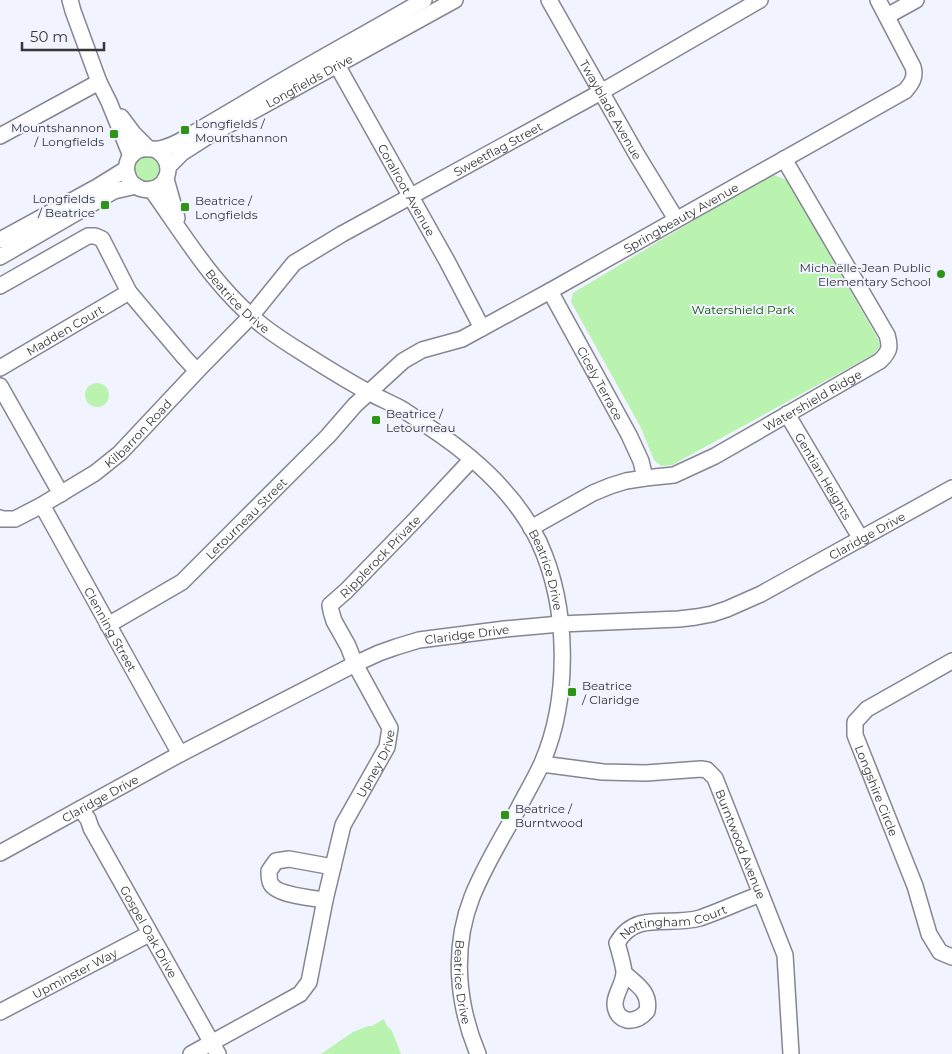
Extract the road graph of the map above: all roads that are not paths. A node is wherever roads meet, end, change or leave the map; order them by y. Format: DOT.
graph roads {
  1 [pos="70,0"];
  2 [pos="424,0"];
  3 [pos="455,0"];
  4 [pos="550,0"];
  5 [pos="760,0"];
  6 [pos="878,0"];
  7 [pos="916,0"];
  8 [pos="887,16"];
  9 [pos="334,60"];
  10 [pos="99,82"];
  11 [pos="601,92"];
  12 [pos="109,102"];
  13 [pos="0,136"];
  14 [pos="151,148"];
  15 [pos="784,159"];
  16 [pos="129,162"];
  17 [pos="167,173"];
  18 [pos="136,186"];
  19 [pos="152,189"];
  20 [pos="411,197"];
  21 [pos="676,219"];
  22 [pos="181,232"];
  23 [pos="0,240"];
  24 [pos="0,257"];
  25 [pos="0,286"];
  26 [pos="550,291"];
  27 [pos="129,292"];
  28 [pos="251,316"];
  29 [pos="482,328"];
  30 [pos="0,368"];
  31 [pos="197,371"];
  32 [pos="0,386"];
  33 [pos="369,392"];
  34 [pos="787,414"];
  35 [pos="472,459"];
  36 [pos="645,478"];
  37 [pos="952,488"];
  38 [pos="61,494"];
  39 [pos="42,505"];
  40 [pos="1,518"];
  41 [pos="531,528"];
  42 [pos="861,538"];
  43 [pos="560,624"];
  44 [pos="108,625"];
  45 [pos="952,661"];
  46 [pos="355,664"];
  47 [pos="180,754"];
  48 [pos="542,764"];
  49 [pos="80,809"];
  50 [pos="0,852"];
  51 [pos="333,867"];
  52 [pos="761,894"];
  53 [pos="325,900"];
  54 [pos="149,934"];
  55 [pos="952,957"];
  56 [pos="624,973"];
  57 [pos="0,1012"];
  58 [pos="215,1049"];
  59 [pos="191,1054"];
  60 [pos="478,1054"];
  61 [pos="791,1054"];
  1 -- 10 [label="street"];
  2 -- 9 [label="street, Longfields Drive"];
  3 -- 9 [label="street, Longfields Drive"];
  4 -- 11 [label="street, Twayblade Avenue"];
  5 -- 11 [label="street, Sweetflag Street"];
  6 -- 8 [label="street, Springbeauty Avenue"];
  7 -- 8 [label="street"];
  8 -- 15 [label="street, Springbeauty Avenue"];
  9 -- 14 [label="street, Longfields Drive"];
  9 -- 17 [label="street, Longfields Drive"];
  9 -- 20 [label="street, Coralroot Avenue"];
  10 -- 12 [label="street"];
  10 -- 13 [label="street"];
  11 -- 20 [label="street, Sweetflag Street"];
  11 -- 21 [label="street, Twayblade Avenue"];
  12 -- 14 [label="street"];
  12 -- 16 [label="street"];
  14 -- 16 [label="street"];
  14 -- 17 [label="street"];
  15 -- 21 [label="street, Springbeauty Avenue"];
  15 -- 34 [label="street, Watershield Ridge"];
  16 -- 18 [label="street"];
  16 -- 23 [label="street"];
  17 -- 19 [label="street"];
  17 -- 22 [label="street, Beatrice Drive"];
  18 -- 19 [label="street"];
  18 -- 24 [label="street"];
  19 -- 22 [label="street, Beatrice Drive"];
  20 -- 28 [label="street, Sweetflag Street"];
  20 -- 29 [label="street, Coralroot Avenue"];
  21 -- 26 [label="street, Springbeauty Avenue"];
  22 -- 28 [label="street, Beatrice Drive"];
  25 -- 27 [label="street"];
  26 -- 29 [label="street, Springbeauty Avenue"];
  26 -- 36 [label="street, Cicely Terrace"];
  27 -- 30 [label="street, Madden Court"];
  27 -- 31 [label="street"];
  28 -- 31 [label="street, Kilbarron Road"];
  28 -- 33 [label="street, Beatrice Drive"];
  29 -- 33 [label="street, Springbeauty Avenue"];
  31 -- 38 [label="street, Kilbarron Road"];
  32 -- 38 [label="street"];
  33 -- 35 [label="street, Beatrice Drive"];
  33 -- 44 [label="street, Letourneau Street"];
  34 -- 36 [label="street, Watershield Ridge"];
  34 -- 42 [label="street, Gentian Heights"];
  35 -- 41 [label="street, Beatrice Drive"];
  35 -- 46 [label="street, Ripplerock Private"];
  36 -- 41 [label="street, Watershield Ridge"];
  37 -- 42 [label="street, Claridge Drive"];
  38 -- 39 [label="street, Kilbarron Road"];
  39 -- 40 [label="street, Kilbarron Road"];
  39 -- 44 [label="street, Clenning Street"];
  41 -- 43 [label="street, Beatrice Drive"];
  42 -- 43 [label="street, Claridge Drive"];
  43 -- 46 [label="street, Claridge Drive"];
  43 -- 48 [label="street, Beatrice Drive"];
  44 -- 47 [label="street, Clenning Street"];
  45 -- 55 [label="street, Longshire Circle"];
  46 -- 47 [label="street, Claridge Drive"];
  46 -- 51 [label="street, Upney Drive"];
  47 -- 49 [label="street, Claridge Drive"];
  48 -- 52 [label="street, Burntwood Avenue"];
  48 -- 60 [label="street, Beatrice Drive"];
  49 -- 50 [label="street, Claridge Drive"];
  49 -- 54 [label="street, Gospel Oak Drive"];
  51 -- 53 [label="street, Upney Drive"];
  51 -- 53 [label="street"];
  52 -- 56 [label="street, Nottingham Court"];
  52 -- 61 [label="street, Burntwood Avenue"];
  53 -- 58 [label="street, Upney Drive"];
  54 -- 57 [label="street, Upminster Way"];
  54 -- 58 [label="street, Gospel Oak Drive"];
  58 -- 59 [label="street, Upney Drive"];
}
